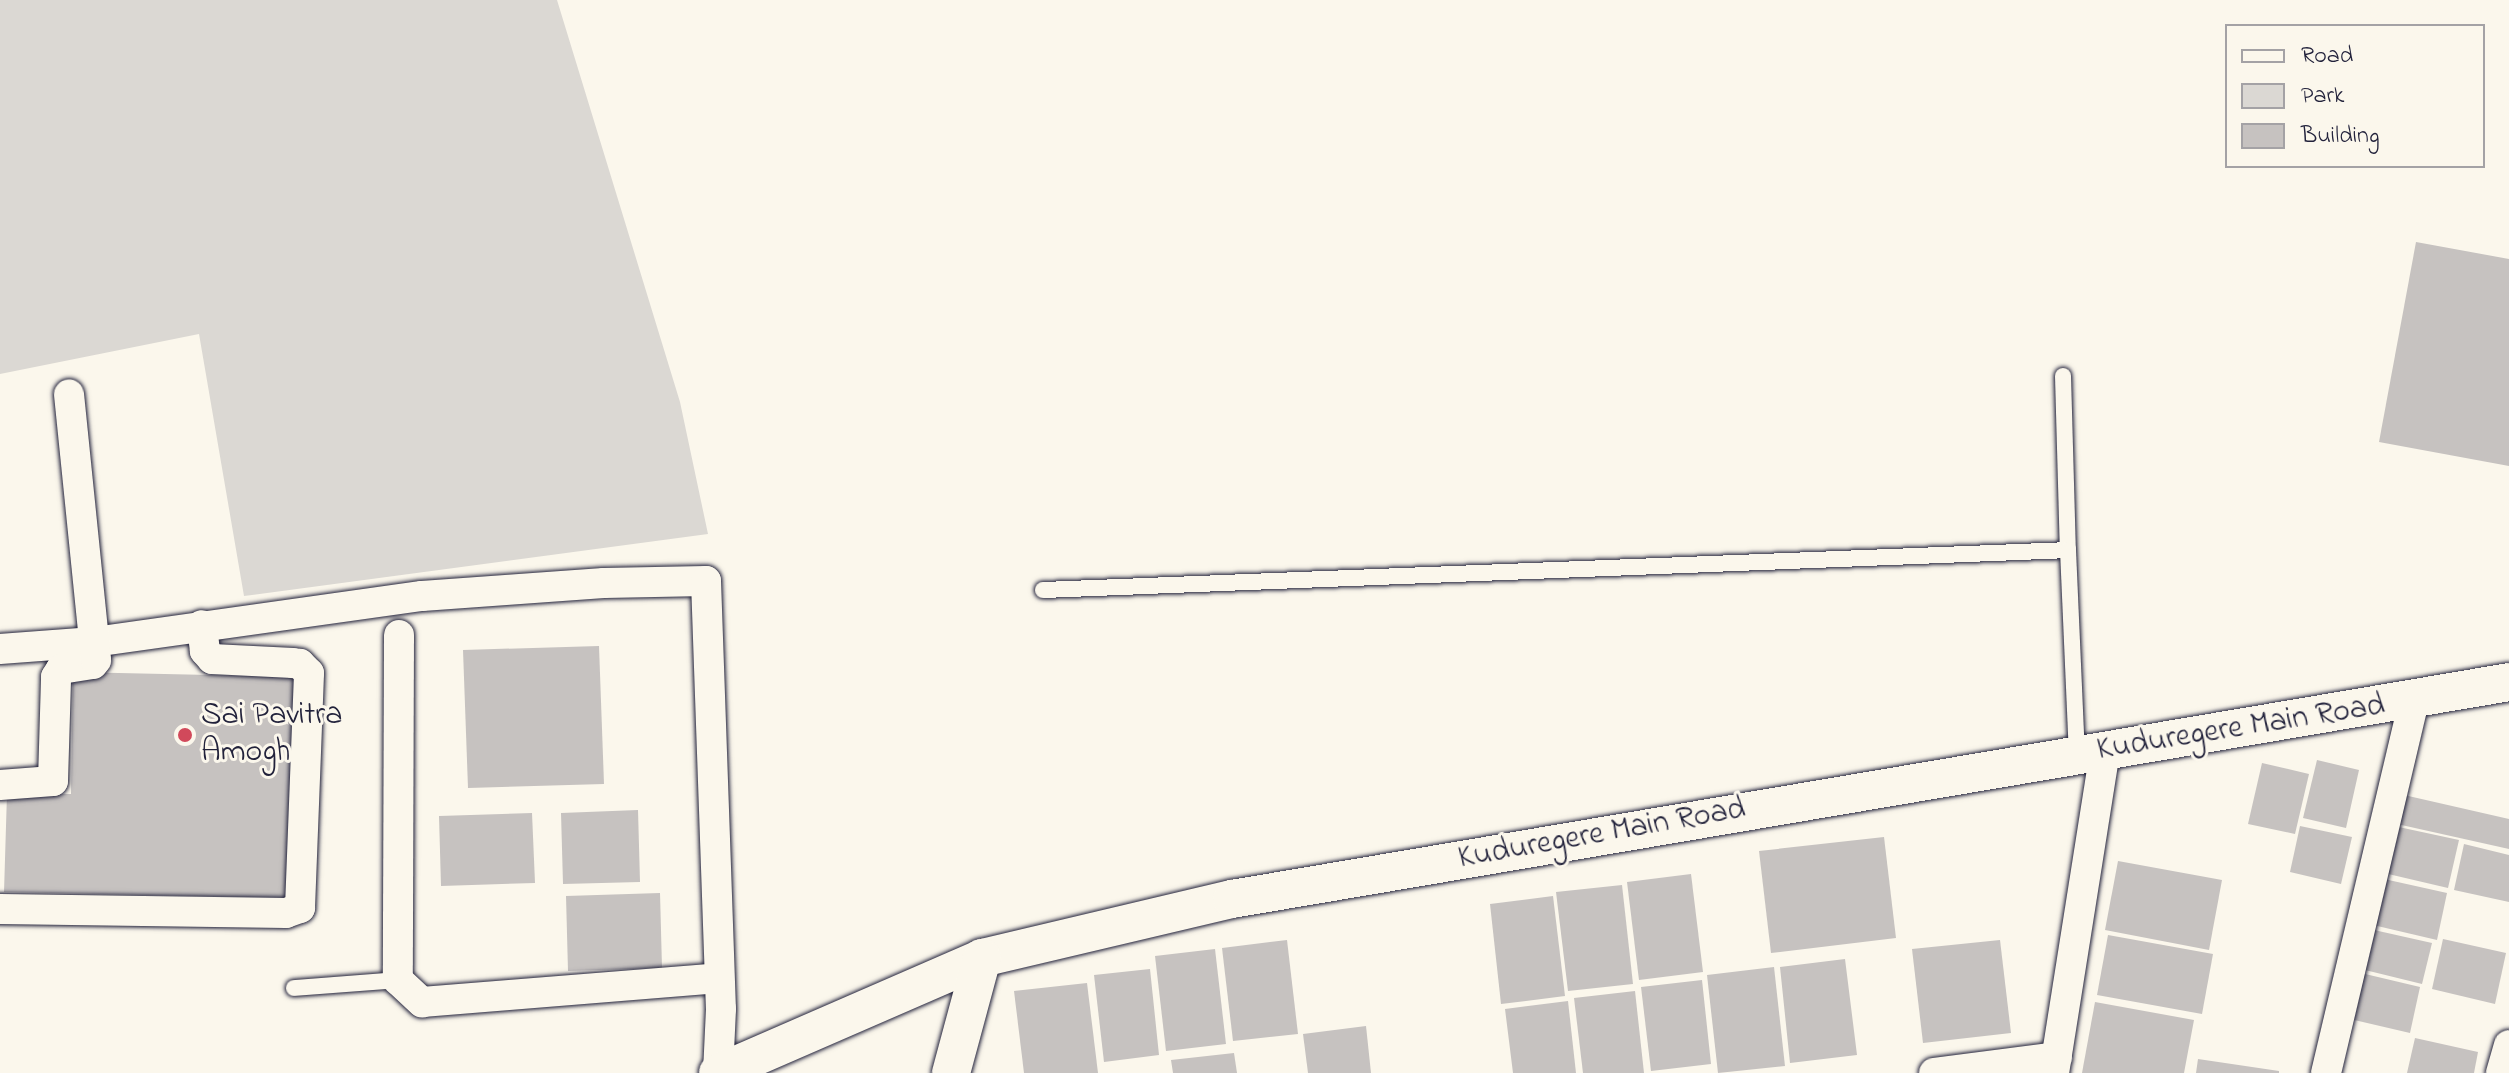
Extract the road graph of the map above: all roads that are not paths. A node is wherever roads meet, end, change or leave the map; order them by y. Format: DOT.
graph roads {
  1 [pos="2063,376"];
  2 [pos="69,394"];
  3 [pos="2068,550"];
  4 [pos="1043,590"];
  5 [pos="202,625"];
  6 [pos="399,635"];
  7 [pos="94,642"];
  8 [pos="0,649"];
  9 [pos="2509,682"];
  10 [pos="2414,701"];
  11 [pos="2091,754"];
  12 [pos="0,785"];
  13 [pos="0,909"];
  14 [pos="982,958"];
  15 [pos="719,978"];
  16 [pos="398,980"];
  17 [pos="294,988"];
  18 [pos="2509,1045"];
  19 [pos="2055,1065"];
  20 [pos="718,1073"];
  21 [pos="951,1073"];
  22 [pos="1934,1073"];
  23 [pos="2326,1073"];
  24 [pos="2501,1073"];
  1 -- 3 [label="lane"];
  2 -- 7 [label="street"];
  3 -- 4 [label="lane"];
  3 -- 11 [label="lane"];
  5 -- 7 [label="street"];
  5 -- 13 [label="street"];
  5 -- 15 [label="street"];
  6 -- 16 [label="street"];
  7 -- 8 [label="street"];
  7 -- 12 [label="street"];
  9 -- 10 [label="street, Kuduregere Main Road"];
  10 -- 11 [label="street, Kuduregere Main Road"];
  10 -- 23 [label="street"];
  11 -- 14 [label="street, Kuduregere Main Road"];
  11 -- 19 [label="street"];
  14 -- 20 [label="street, Kuduregere Main Road"];
  14 -- 21 [label="street"];
  15 -- 16 [label="street"];
  15 -- 20 [label="street"];
  16 -- 17 [label="lane"];
  18 -- 24 [label="street"];
  19 -- 22 [label="street"];
}
